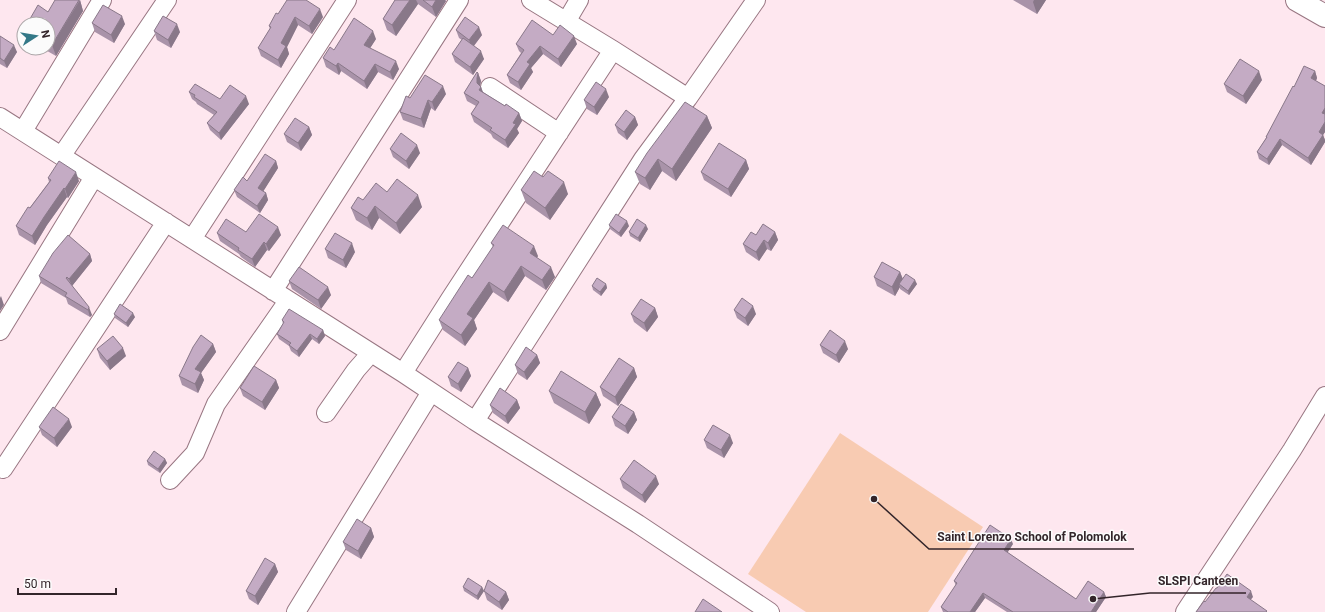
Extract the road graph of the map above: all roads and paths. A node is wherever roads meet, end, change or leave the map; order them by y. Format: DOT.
graph roads {
  1 [pos="102,0"];
  2 [pos="167,0"];
  3 [pos="347,0"];
  4 [pos="459,0"];
  5 [pos="531,0"];
  6 [pos="580,0"];
  7 [pos="756,0"];
  8 [pos="1297,0"];
  9 [pos="1325,16"];
  10 [pos="566,22"];
  11 [pos="613,50"];
  12 [pos="490,87"];
  13 [pos="688,98"];
  14 [pos="0,117"];
  15 [pos="23,131"];
  16 [pos="559,133"];
  17 [pos="62,155"];
  18 [pos="94,177"];
  19 [pos="166,222"];
  20 [pos="192,239"];
  21 [pos="273,291"];
  22 [pos="288,301"];
  23 [pos="0,331"];
  24 [pos="371,353"];
  25 [pos="403,373"];
  26 [pos="431,392"];
  27 [pos="1325,396"];
  28 [pos="326,413"];
  29 [pos="475,421"];
  30 [pos="3,469"];
  31 [pos="170,480"];
  32 [pos="296,612"];
  33 [pos="770,612"];
  34 [pos="1185,612"];
  1 -- 15 [label="street"];
  2 -- 17 [label="street"];
  3 -- 20 [label="street"];
  4 -- 21 [label="street"];
  5 -- 10 [label="street"];
  6 -- 10 [label="street"];
  7 -- 13 [label="street"];
  8 -- 9 [label="main road"];
  10 -- 11 [label="street"];
  11 -- 13 [label="street"];
  11 -- 16 [label="street"];
  12 -- 16 [label="street"];
  13 -- 29 [label="street"];
  14 -- 15 [label="street"];
  15 -- 17 [label="street"];
  16 -- 25 [label="street"];
  17 -- 18 [label="street"];
  18 -- 19 [label="street"];
  18 -- 23 [label="street"];
  19 -- 20 [label="street"];
  19 -- 30 [label="street"];
  20 -- 21 [label="street"];
  21 -- 22 [label="street"];
  22 -- 24 [label="street"];
  22 -- 31 [label="street"];
  24 -- 25 [label="street"];
  24 -- 28 [label="street"];
  25 -- 26 [label="street"];
  26 -- 29 [label="street"];
  26 -- 32 [label="street"];
  27 -- 34 [label="street"];
  29 -- 33 [label="street"];
}
